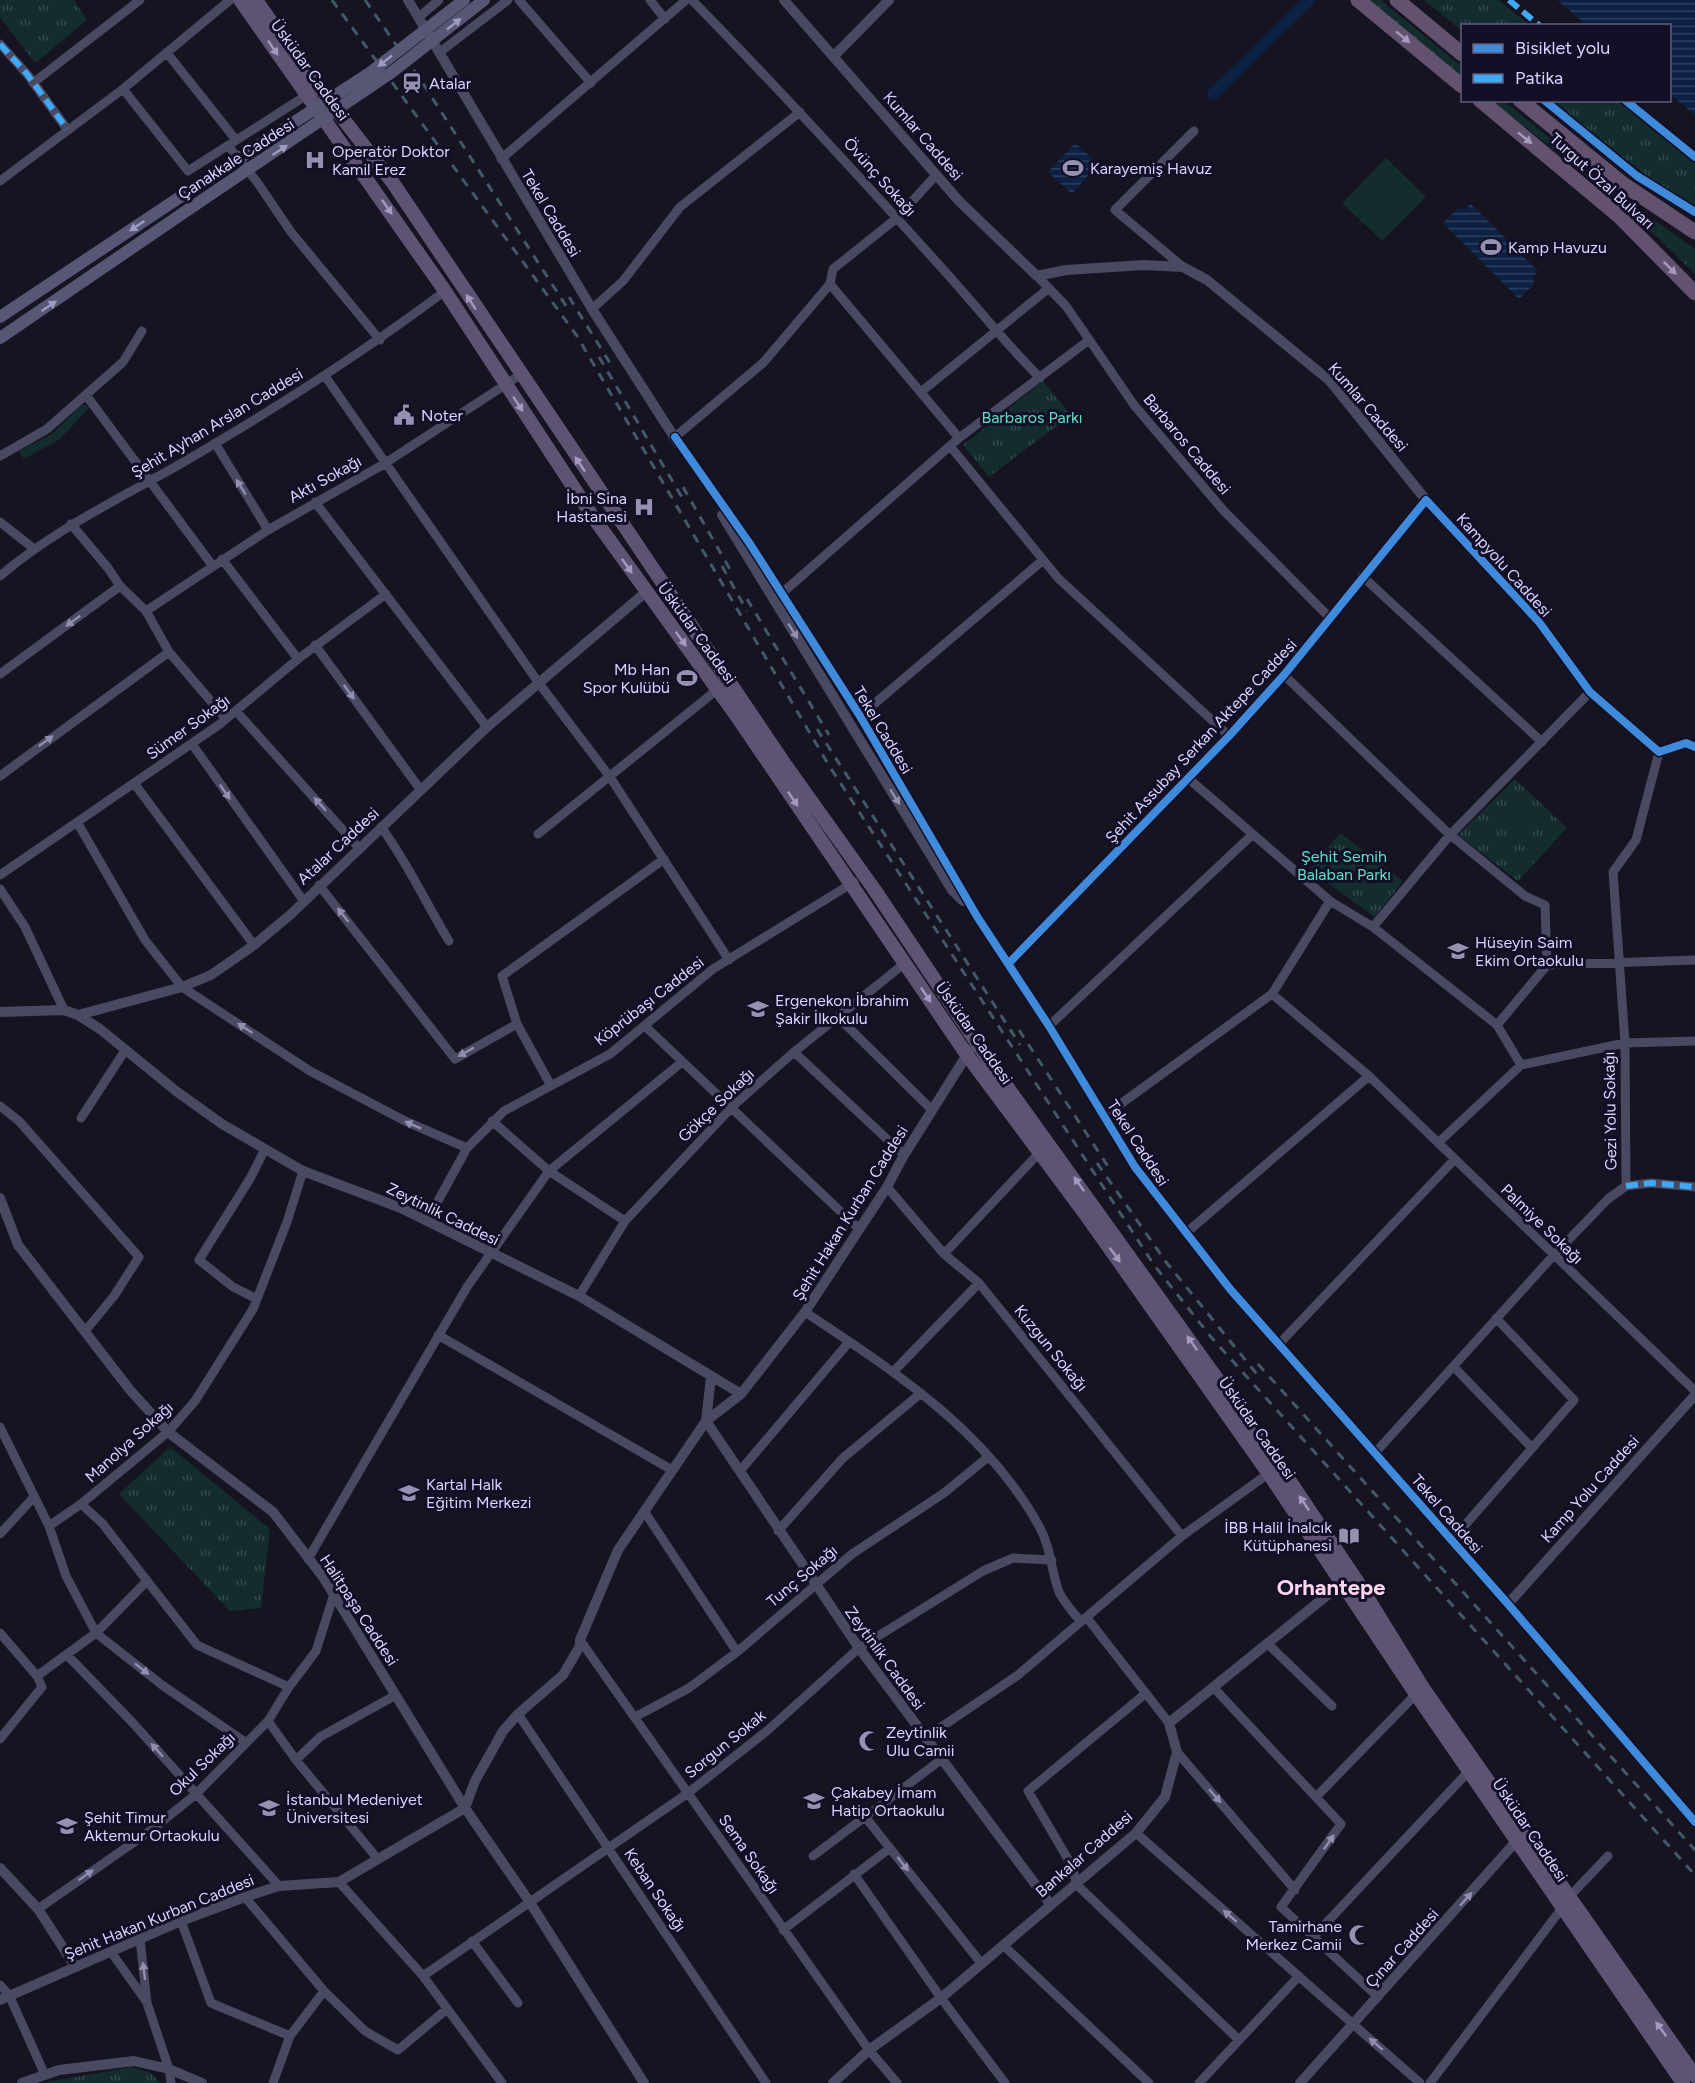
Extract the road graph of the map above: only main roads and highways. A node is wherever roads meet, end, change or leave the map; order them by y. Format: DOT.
graph roads {
  1 [pos="240,0"];
  2 [pos="256,0"];
  3 [pos="464,0"];
  4 [pos="484,0"];
  5 [pos="1358,0"];
  6 [pos="1397,0"];
  7 [pos="1461,53"];
  8 [pos="1461,85"];
  9 [pos="313,92"];
  10 [pos="1482,102"];
  11 [pos="1522,102"];
  12 [pos="1695,232"];
  13 [pos="1695,293"];
  14 [pos="0,317"];
  15 [pos="0,338"];
  16 [pos="660,582"];
  17 [pos="646,592"];
  18 [pos="1274,1469"];
  19 [pos="1420,1691"];
  20 [pos="1521,1836"];
  21 [pos="1565,1903"];
  22 [pos="1695,2076"];
  23 [pos="1683,2083"];
  1 -- 9 [label="main road, Üsküdar Caddesi, one-way"];
  2 -- 9 [label="main road, Üsküdar Caddesi"];
  3 -- 14 [label="main road, Çanakkale Caddesi, one-way, bridge"];
  15 -- 4 [label="main road, Çanakkale Caddesi, one-way, bridge"];
  5 -- 8 [label="highway, one-way"];
  6 -- 7 [label="highway"];
  16 -- 9 [label="main road, Üsküdar Caddesi, one-way"];
  9 -- 17 [label="main road, Üsküdar Caddesi, one-way"];
  10 -- 13 [label="highway, Turgut Özal Bulvarı, one-way"];
  11 -- 12 [label="highway, Turgut Özal Bulvarı"];
  16 -- 17 [label="main road"];
  18 -- 16 [label="main road, Üsküdar Caddesi, one-way"];
  17 -- 18 [label="main road, Üsküdar Caddesi, one-way"];
  18 -- 19 [label="main road, Üsküdar Caddesi"];
  19 -- 20 [label="main road, Üsküdar Caddesi"];
  19 -- 20 [label="main road, Üsküdar Caddesi"];
  20 -- 21 [label="main road, Üsküdar Caddesi"];
  22 -- 21 [label="main road, Üsküdar Caddesi, one-way"];
  21 -- 23 [label="main road, Üsküdar Caddesi"];
}
